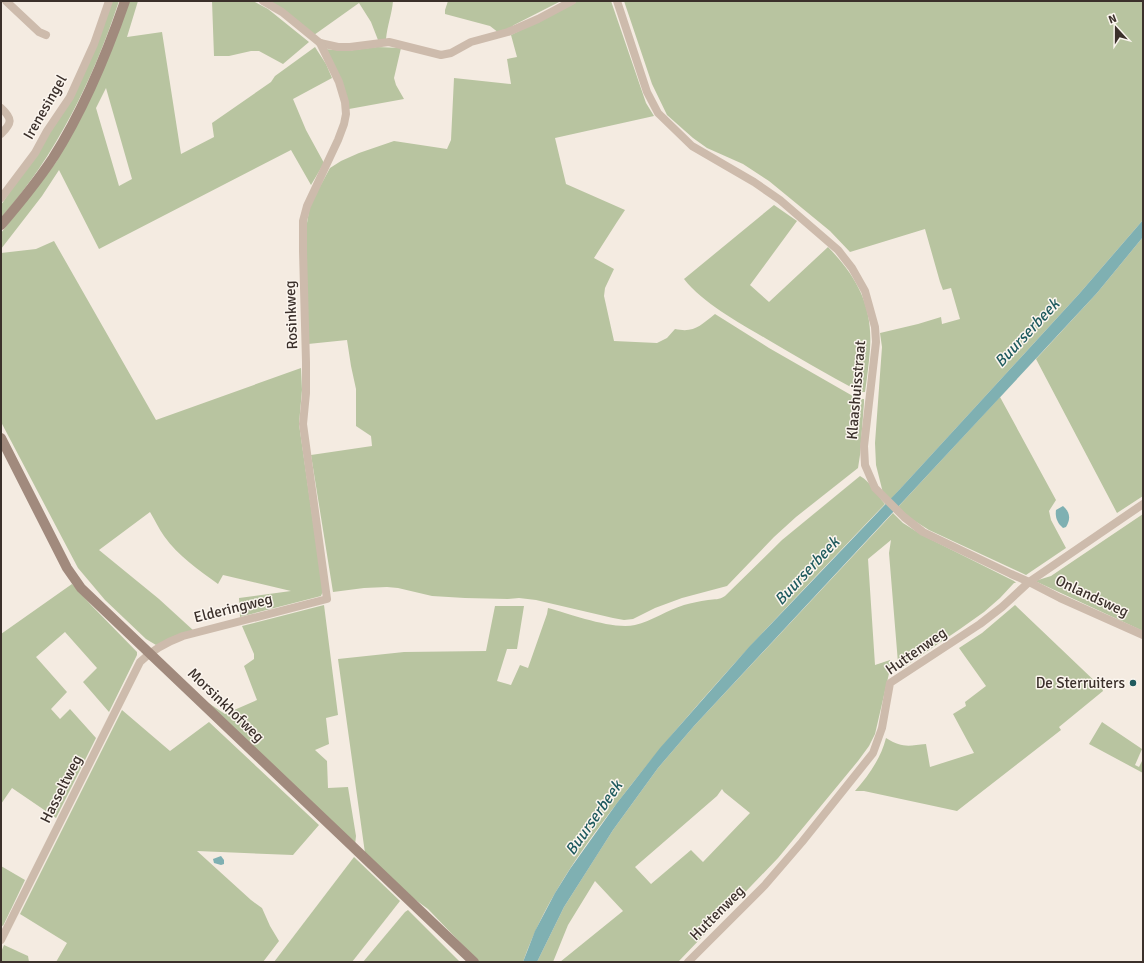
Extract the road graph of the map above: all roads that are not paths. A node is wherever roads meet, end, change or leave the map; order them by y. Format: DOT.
graph roads {
  1 [pos="6,1"];
  2 [pos="109,1"];
  3 [pos="125,1"];
  4 [pos="263,1"];
  5 [pos="572,1"];
  6 [pos="617,1"];
  7 [pos="46,35"];
  8 [pos="320,43"];
  9 [pos="1,108"];
  10 [pos="1,134"];
  11 [pos="1,198"];
  12 [pos="1,225"];
  13 [pos="1,438"];
  14 [pos="1143,504"];
  15 [pos="1029,582"];
  16 [pos="327,599"];
  17 [pos="1143,635"];
  18 [pos="149,653"];
  19 [pos="1,940"];
  20 [pos="474,962"];
  21 [pos="688,962"];
  1 -- 7 [label="street"];
  2 -- 11 [label="street, Irenesingel"];
  3 -- 12 [label="street"];
  4 -- 8 [label="street"];
  5 -- 8 [label="street"];
  6 -- 15 [label="street, Klaashuisstraat"];
  8 -- 16 [label="street, Rosinkweg"];
  9 -- 10 [label="street"];
  13 -- 18 [label="street, Morsinkhofweg"];
  14 -- 15 [label="street, Huttenweg"];
  15 -- 17 [label="street, Onlandsweg"];
  15 -- 21 [label="street, Huttenweg"];
  16 -- 18 [label="street, Elderingweg"];
  18 -- 19 [label="street, Hasseltweg"];
  18 -- 20 [label="street, Morsinkhofweg"];
}
